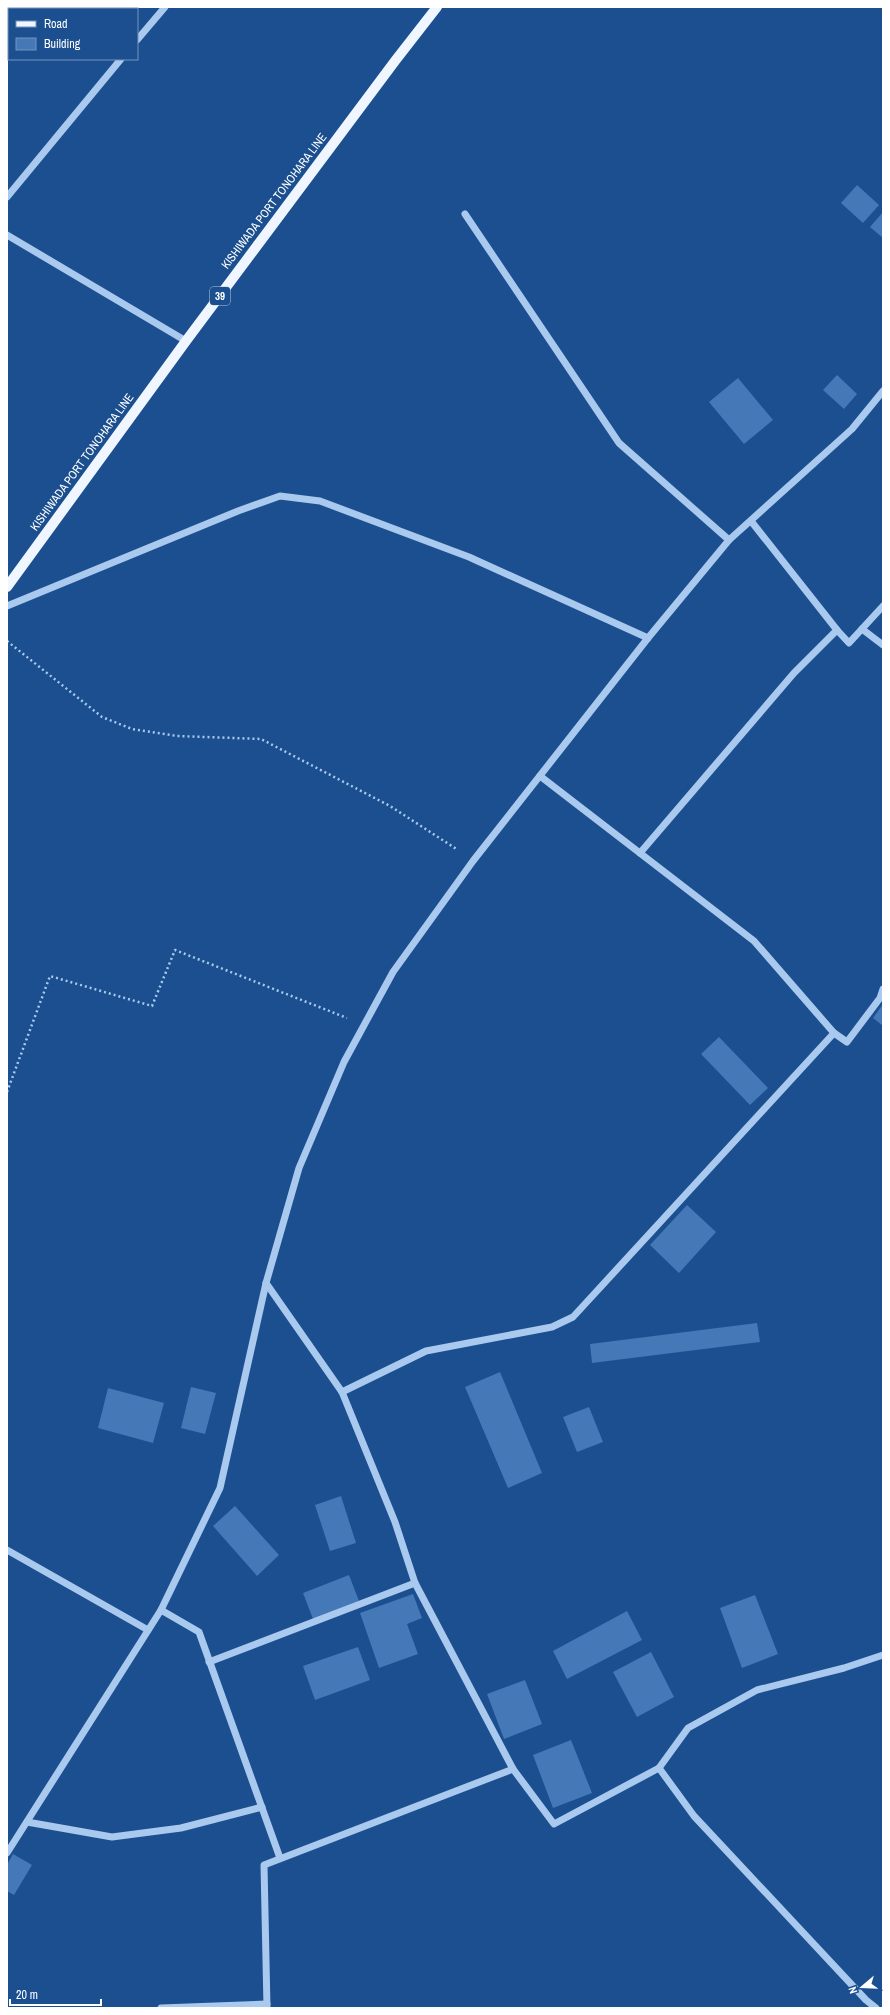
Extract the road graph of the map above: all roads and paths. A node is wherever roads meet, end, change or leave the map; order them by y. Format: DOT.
graph roads {
  1 [pos="165,7"];
  2 [pos="438,7"];
  3 [pos="138,39"];
  4 [pos="121,60"];
  5 [pos="7,197"];
  6 [pos="465,214"];
  7 [pos="7,235"];
  8 [pos="186,341"];
  9 [pos="883,391"];
  10 [pos="751,520"];
  11 [pos="729,540"];
  12 [pos="7,587"];
  13 [pos="7,606"];
  14 [pos="883,606"];
  15 [pos="862,629"];
  16 [pos="837,630"];
  17 [pos="648,638"];
  18 [pos="7,641"];
  19 [pos="883,645"];
  20 [pos="540,776"];
  21 [pos="640,853"];
  22 [pos="473,861"];
  23 [pos="883,989"];
  24 [pos="364,1024"];
  25 [pos="834,1033"];
  26 [pos="7,1092"];
  27 [pos="266,1284"];
  28 [pos="342,1392"];
  29 [pos="7,1550"];
  30 [pos="415,1583"];
  31 [pos="161,1610"];
  32 [pos="148,1630"];
  33 [pos="883,1655"];
  34 [pos="209,1662"];
  35 [pos="659,1768"];
  36 [pos="514,1770"];
  37 [pos="262,1807"];
  38 [pos="27,1822"];
  39 [pos="7,1853"];
  40 [pos="280,1858"];
  41 [pos="267,2006"];
  42 [pos="161,2008"];
  43 [pos="876,2008"];
  1 -- 3 [label="street"];
  2 -- 8 [label="main road, KISHIWADA PORT TONOHARA LINE / 39"];
  4 -- 5 [label="street"];
  6 -- 11 [label="street"];
  7 -- 8 [label="street"];
  8 -- 12 [label="main road, KISHIWADA PORT TONOHARA LINE / 39"];
  9 -- 10 [label="street"];
  10 -- 11 [label="street"];
  10 -- 16 [label="street"];
  11 -- 17 [label="street"];
  13 -- 17 [label="street"];
  14 -- 15 [label="street"];
  15 -- 16 [label="street"];
  15 -- 19 [label="street"];
  16 -- 21 [label="street"];
  17 -- 20 [label="street"];
  18 -- 22 [label="path"];
  20 -- 21 [label="street"];
  20 -- 22 [label="street"];
  21 -- 25 [label="street"];
  22 -- 24 [label="street"];
  23 -- 25 [label="street"];
  24 -- 26 [label="path"];
  24 -- 27 [label="street"];
  25 -- 28 [label="street"];
  27 -- 28 [label="street"];
  27 -- 31 [label="street"];
  28 -- 30 [label="street"];
  29 -- 32 [label="street"];
  30 -- 34 [label="street"];
  30 -- 36 [label="street"];
  31 -- 32 [label="street"];
  31 -- 34 [label="street"];
  32 -- 38 [label="street"];
  33 -- 35 [label="street"];
  34 -- 37 [label="street"];
  35 -- 36 [label="street"];
  35 -- 43 [label="street"];
  36 -- 40 [label="street"];
  37 -- 38 [label="street"];
  37 -- 40 [label="street"];
  38 -- 39 [label="street"];
  40 -- 41 [label="street"];
  41 -- 42 [label="street"];
}
